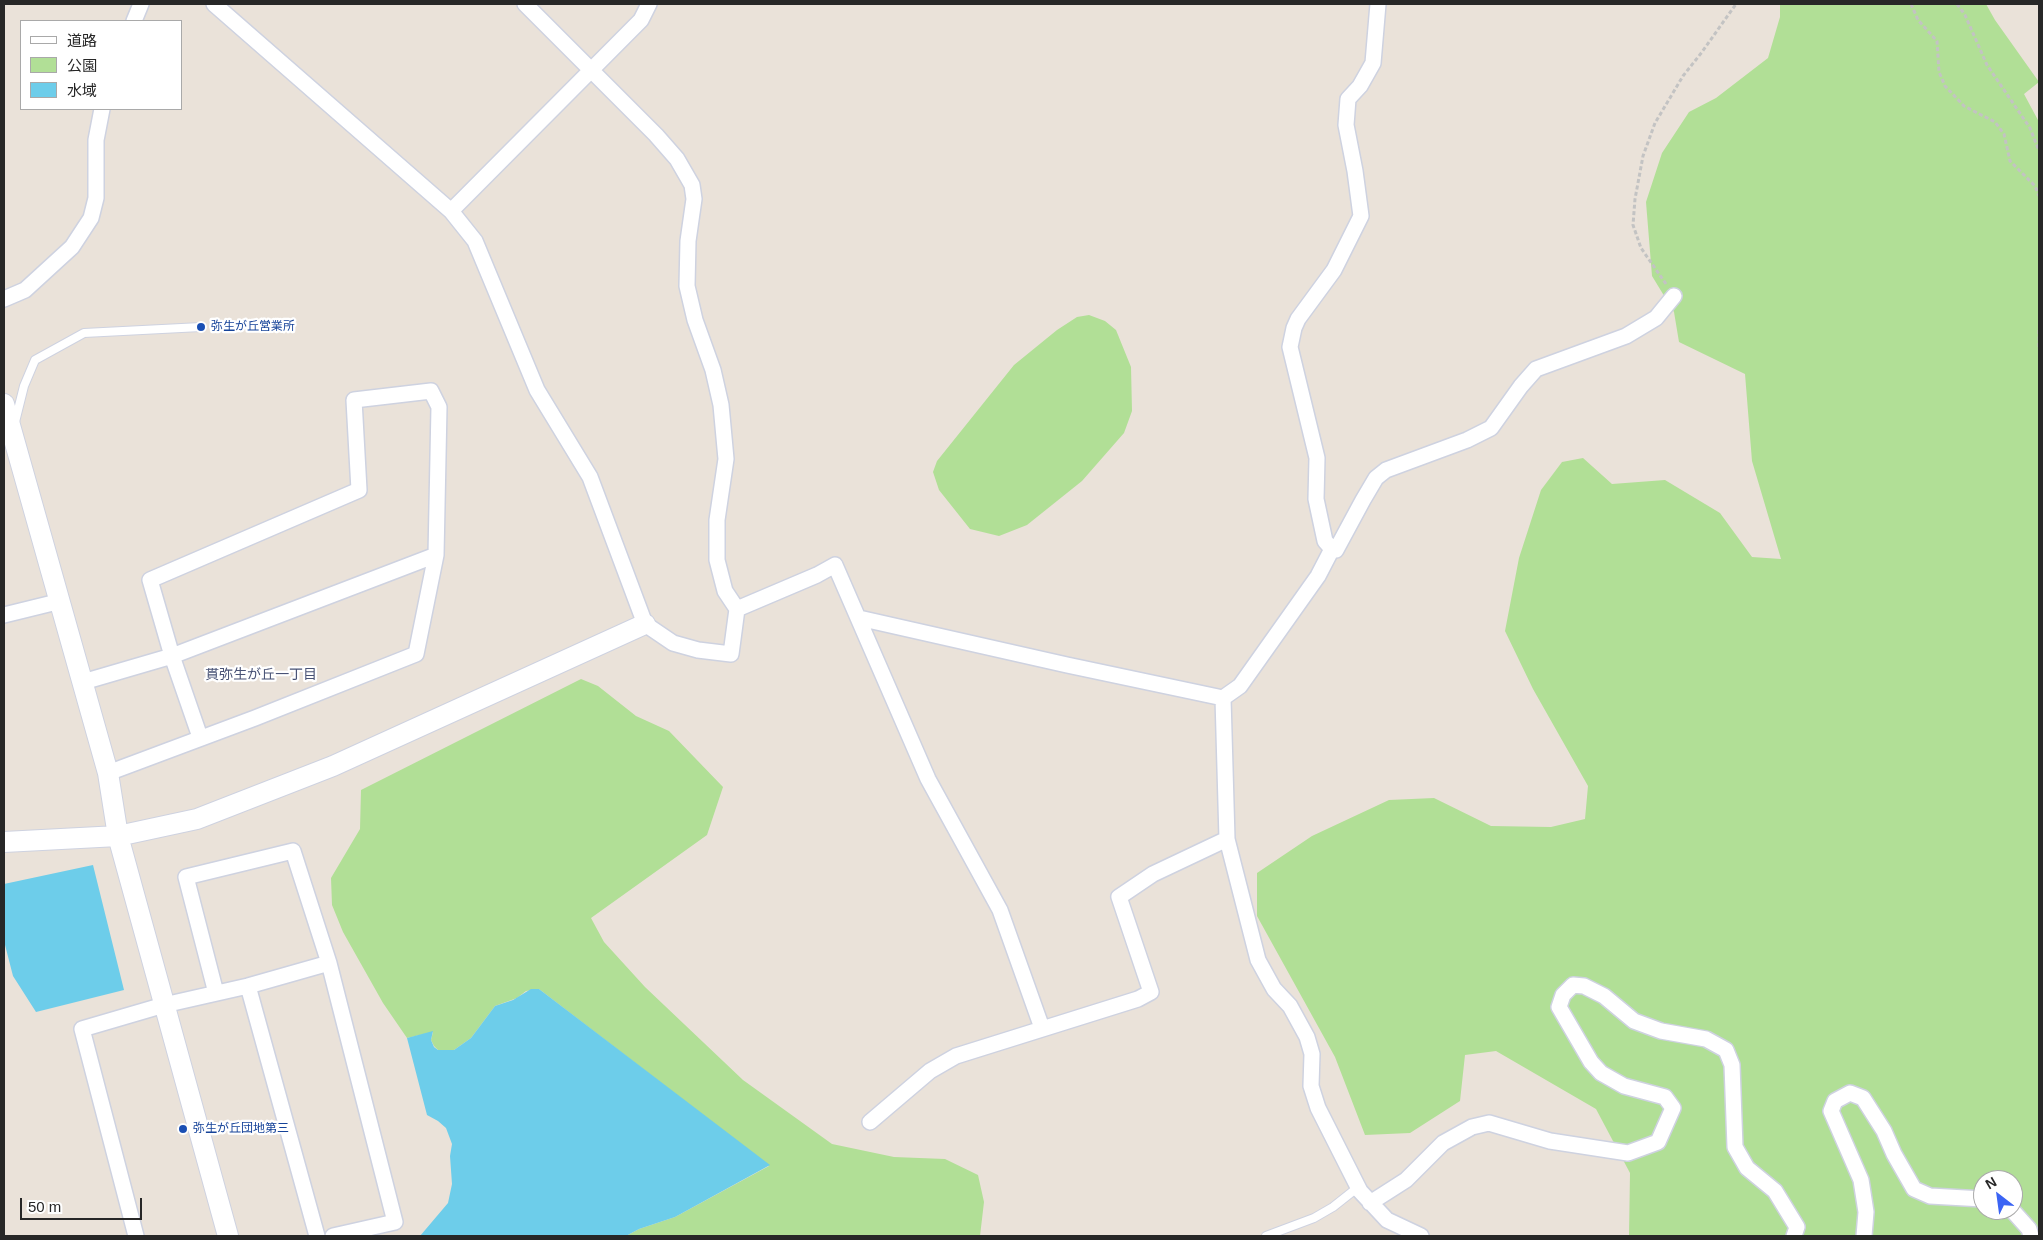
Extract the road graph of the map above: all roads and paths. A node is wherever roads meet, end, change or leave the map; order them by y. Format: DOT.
graph roads {
  1 [pos="141,4"];
  2 [pos="214,4"];
  3 [pos="525,4"];
  4 [pos="649,4"];
  5 [pos="1378,4"];
  6 [pos="1736,4"];
  7 [pos="1912,4"];
  8 [pos="1957,4"];
  9 [pos="134,20"];
  10 [pos="591,68"];
  11 [pos="102,110"];
  12 [pos="2039,151"];
  13 [pos="2039,196"];
  14 [pos="451,211"];
  15 [pos="1674,296"];
  16 [pos="4,298"];
  17 [pos="201,328"];
  18 [pos="2039,330"];
  19 [pos="2039,350"];
  20 [pos="4,404"];
  21 [pos="12,434"];
  22 [pos="1332,549"];
  23 [pos="436,555"];
  24 [pos="61,601"];
  25 [pos="737,609"];
  26 [pos="4,615"];
  27 [pos="860,618"];
  28 [pos="645,624"];
  29 [pos="172,656"];
  30 [pos="83,682"];
  31 [pos="1223,698"];
  32 [pos="200,737"];
  33 [pos="108,773"];
  34 [pos="118,836"];
  35 [pos="1226,839"];
  36 [pos="4,842"];
  37 [pos="330,963"];
  38 [pos="248,986"];
  39 [pos="216,993"];
  40 [pos="164,1005"];
  41 [pos="1042,1028"];
  42 [pos="870,1122"];
  43 [pos="1357,1188"];
  44 [pos="1973,1198"];
  45 [pos="1370,1203"];
  46 [pos="2021,1220"];
  47 [pos="136,1236"];
  48 [pos="228,1236"];
  49 [pos="317,1236"];
  50 [pos="333,1236"];
  51 [pos="1266,1236"];
  52 [pos="1421,1236"];
  53 [pos="1794,1236"];
  54 [pos="1864,1236"];
  55 [pos="2031,1236"];
  1 -- 9 [label="street"];
  2 -- 14 [label="street"];
  3 -- 10 [label="street"];
  4 -- 10 [label="street"];
  5 -- 22 [label="street"];
  6 -- 15 [label="path"];
  7 -- 13 [label="path"];
  8 -- 12 [label="path"];
  10 -- 14 [label="street"];
  10 -- 25 [label="street"];
  11 -- 16 [label="street"];
  14 -- 28 [label="street"];
  15 -- 22 [label="street"];
  17 -- 21 [label="lane"];
  18 -- 19 [label="path"];
  20 -- 21 [label="street"];
  21 -- 24 [label="street"];
  22 -- 31 [label="street"];
  23 -- 29 [label="street"];
  23 -- 29 [label="street"];
  23 -- 32 [label="street"];
  24 -- 26 [label="street"];
  24 -- 30 [label="street"];
  25 -- 27 [label="street"];
  25 -- 28 [label="street"];
  27 -- 31 [label="street"];
  27 -- 41 [label="street"];
  28 -- 34 [label="street"];
  29 -- 30 [label="street"];
  29 -- 32 [label="street"];
  30 -- 33 [label="street"];
  31 -- 35 [label="street"];
  32 -- 33 [label="street"];
  33 -- 34 [label="street"];
  34 -- 36 [label="street"];
  34 -- 40 [label="street"];
  35 -- 41 [label="street"];
  35 -- 43 [label="street"];
  37 -- 38 [label="street"];
  37 -- 39 [label="street"];
  37 -- 50 [label="street"];
  38 -- 39 [label="street"];
  38 -- 49 [label="street"];
  39 -- 40 [label="street"];
  40 -- 47 [label="street"];
  40 -- 48 [label="street"];
  41 -- 42 [label="street"];
  43 -- 45 [label="street"];
  43 -- 51 [label="lane"];
  44 -- 54 [label="street"];
  45 -- 52 [label="street"];
  45 -- 53 [label="street"];
  46 -- 55 [label="street"];
}
